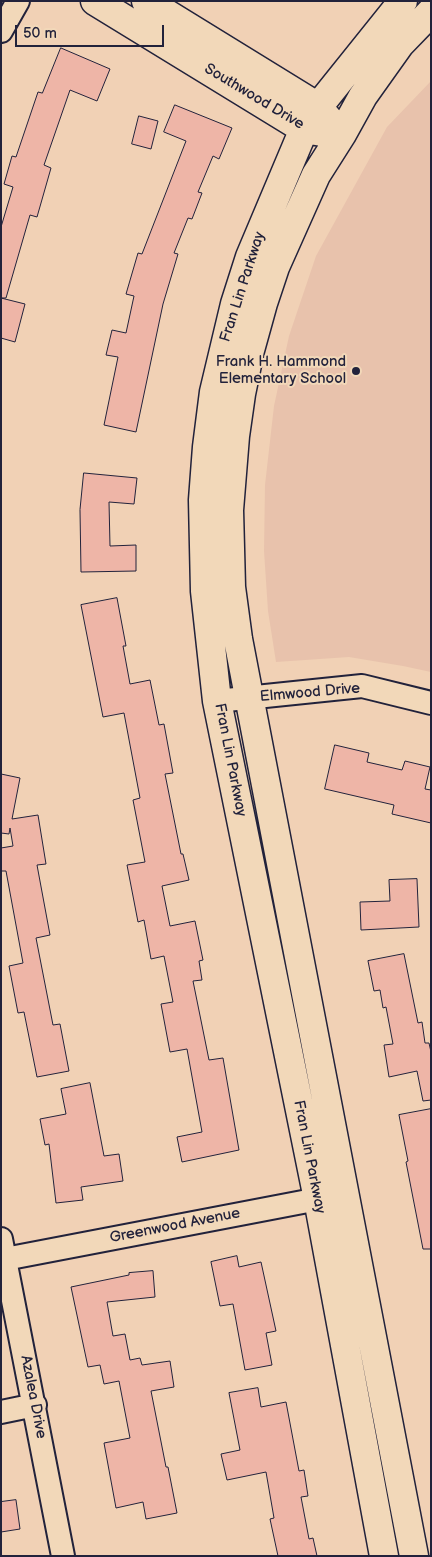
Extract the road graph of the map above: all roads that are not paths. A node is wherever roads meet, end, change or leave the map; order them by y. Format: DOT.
graph roads {
  1 [pos="18,1"];
  2 [pos="95,1"];
  3 [pos="146,1"];
  4 [pos="403,1"];
  5 [pos="431,12"];
  6 [pos="1,31"];
  7 [pos="318,107"];
  8 [pos="304,130"];
  9 [pos="342,134"];
  10 [pos="249,698"];
  11 [pos="218,701"];
  12 [pos="431,702"];
  13 [pos="344,1194"];
  14 [pos="318,1199"];
  15 [pos="3,1249"];
  16 [pos="35,1405"];
  17 [pos="1,1412"];
  18 [pos="63,1556"];
  19 [pos="384,1556"];
  20 [pos="414,1556"];
  1 -- 6 [label="street"];
  2 -- 8 [label="street, Southwood Drive"];
  3 -- 7 [label="street, Southwood Drive"];
  4 -- 7 [label="street, Fran Lin Parkway"];
  5 -- 9 [label="street, Fran Lin Parkway"];
  7 -- 8 [label="street, Fran Lin Parkway"];
  7 -- 9 [label="street, Southwood Drive"];
  8 -- 9 [label="street, Southwood Drive"];
  8 -- 11 [label="street, Fran Lin Parkway"];
  9 -- 10 [label="street, Fran Lin Parkway"];
  10 -- 11 [label="street, Elmwood Drive"];
  10 -- 12 [label="street, Elmwood Drive"];
  10 -- 13 [label="street, Fran Lin Parkway"];
  11 -- 14 [label="street, Fran Lin Parkway"];
  13 -- 14 [label="street, Greenwood Avenue"];
  13 -- 20 [label="street, Fran Lin Parkway"];
  14 -- 15 [label="street, Greenwood Avenue"];
  14 -- 19 [label="street, Fran Lin Parkway"];
  15 -- 16 [label="street, Azalea Drive"];
  16 -- 17 [label="street"];
  16 -- 18 [label="street, Azalea Drive"];
}
